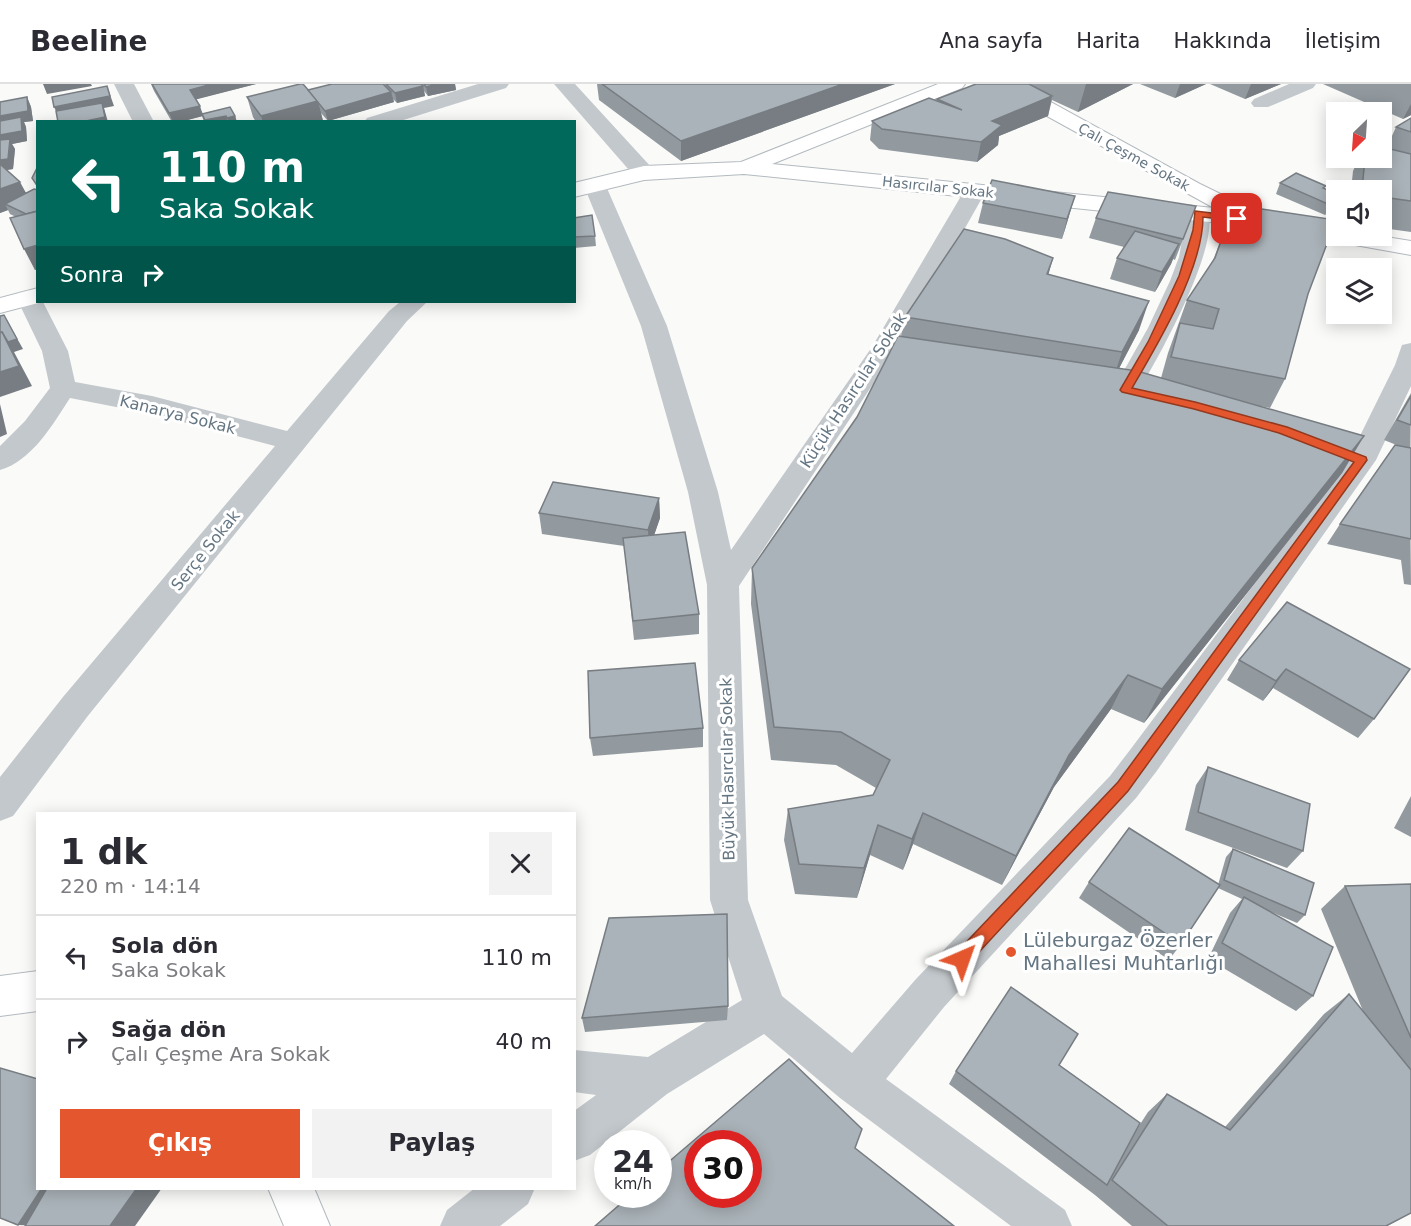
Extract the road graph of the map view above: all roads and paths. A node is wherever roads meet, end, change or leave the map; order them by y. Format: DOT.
graph roads {
  1 [pos="124,84"];
  2 [pos="499,84"];
  3 [pos="564,84"];
  4 [pos="955,84"];
  5 [pos="1003,84"];
  6 [pos="1306,84"];
  7 [pos="1261,103"];
  8 [pos="143,120"];
  9 [pos="381,120"];
  10 [pos="744,168"];
  11 [pos="644,172"];
  12 [pos="585,188"];
  13 [pos="975,190"];
  14 [pos="1198,213"];
  15 [pos="1275,224"];
  16 [pos="1411,248"];
  17 [pos="33,296"];
  18 [pos="415,303"];
  19 [pos="0,306"];
  20 [pos="884,348"];
  21 [pos="1411,351"];
  22 [pos="961,364"];
  23 [pos="63,388"];
  24 [pos="1126,390"];
  25 [pos="293,442"];
  26 [pos="0,460"];
  27 [pos="723,585"];
  28 [pos="0,805"];
  29 [pos="0,984"];
  30 [pos="36,991"];
  31 [pos="0,996"];
  32 [pos="766,1009"];
  33 [pos="576,1071"];
  34 [pos="652,1079"];
  35 [pos="855,1083"];
  36 [pos="576,1137"];
  37 [pos="292,1190"];
  38 [pos="509,1190"];
  39 [pos="307,1226"];
  40 [pos="464,1226"];
  41 [pos="1049,1226"];
  1 -- 8 [label="street"];
  2 -- 9 [label="street"];
  3 -- 11 [label="street"];
  4 -- 10 [label="main road"];
  5 -- 15 [label="main road, Çalı Çeşme Sokak"];
  6 -- 7 [label="street"];
  10 -- 11 [label="main road"];
  10 -- 13 [label="main road, Hasırcılar Sokak"];
  11 -- 12 [label="main road"];
  12 -- 27 [label="street, Büyük Hasırcılar Sokak"];
  13 -- 14 [label="main road, Hasırcılar Sokak"];
  13 -- 20 [label="street, Küçük Hasırcılar Sokak"];
  14 -- 15 [label="main road, Hasırcılar Sokak"];
  14 -- 24 [label="street"];
  15 -- 16 [label="main road, Çalı Çeşme Sokak"];
  17 -- 19 [label="main road"];
  17 -- 23 [label="street"];
  18 -- 25 [label="street, Serçe Sokak"];
  20 -- 22 [label="street"];
  20 -- 27 [label="street, Küçük Hasırcılar Sokak"];
  21 -- 35 [label="street"];
  23 -- 25 [label="street, Kanarya Sokak"];
  23 -- 26 [label="street"];
  25 -- 28 [label="street, Serçe Sokak"];
  27 -- 32 [label="street, Büyük Hasırcılar Sokak"];
  29 -- 31 [label="street"];
  30 -- 31 [label="main road"];
  32 -- 34 [label="street"];
  32 -- 35 [label="street"];
  33 -- 34 [label="street"];
  34 -- 36 [label="street"];
  35 -- 41 [label="street"];
  37 -- 39 [label="main road"];
  38 -- 40 [label="street"];
}
